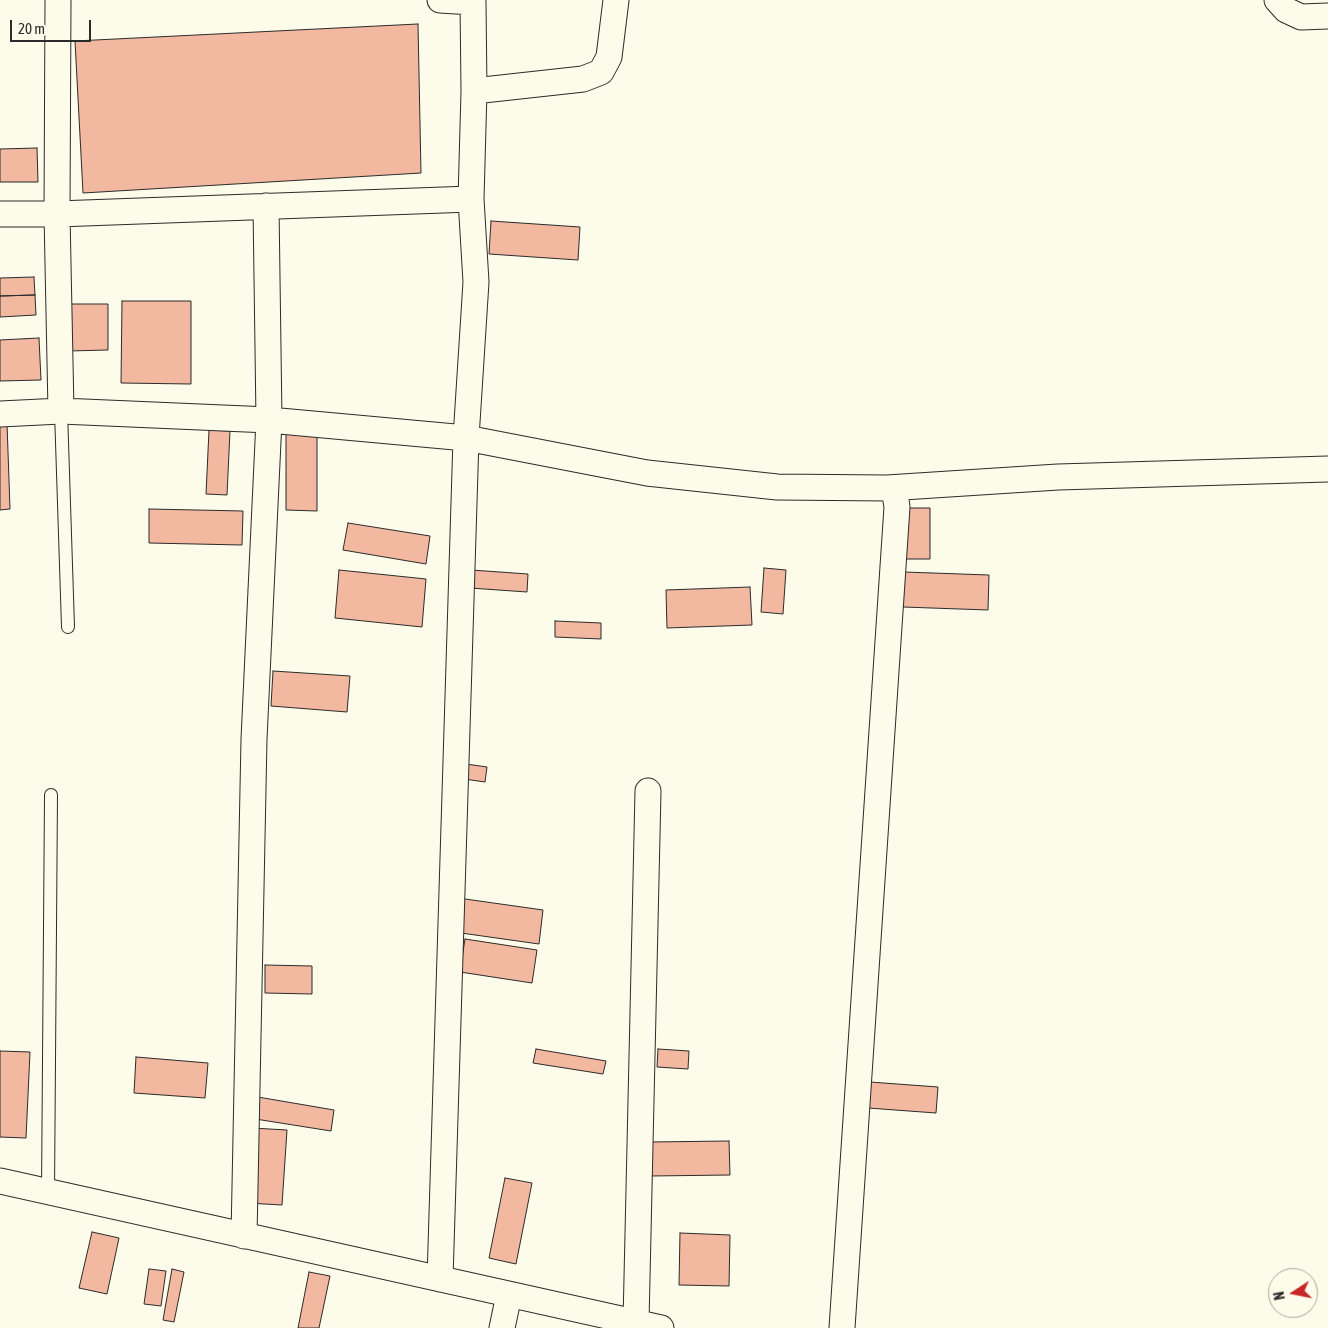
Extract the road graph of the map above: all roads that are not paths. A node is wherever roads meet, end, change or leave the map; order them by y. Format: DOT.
graph roads {
  1 [pos="58,0"];
  2 [pos="440,0"];
  3 [pos="616,0"];
  4 [pos="1277,0"];
  5 [pos="1328,16"];
  6 [pos="474,91"];
  7 [pos="471,199"];
  8 [pos="266,206"];
  9 [pos="0,214"];
  10 [pos="57,214"];
  11 [pos="61,411"];
  12 [pos="0,414"];
  13 [pos="269,420"];
  14 [pos="466,438"];
  15 [pos="1328,469"];
  16 [pos="887,488"];
  17 [pos="68,627"];
  18 [pos="648,792"];
  19 [pos="51,795"];
  20 [pos="0,1181"];
  21 [pos="48,1192"];
  22 [pos="244,1236"];
  23 [pos="440,1279"];
  24 [pos="509,1294"];
  25 [pos="636,1322"];
  26 [pos="502,1328"];
  27 [pos="661,1328"];
  28 [pos="842,1328"];
  1 -- 10 [label="street"];
  2 -- 6 [label="street"];
  3 -- 6 [label="street"];
  4 -- 5 [label="street"];
  6 -- 7 [label="street"];
  7 -- 8 [label="street"];
  7 -- 14 [label="street"];
  8 -- 10 [label="street"];
  8 -- 13 [label="street"];
  9 -- 10 [label="street"];
  10 -- 11 [label="street"];
  11 -- 12 [label="street"];
  11 -- 13 [label="street"];
  11 -- 17 [label="lane"];
  13 -- 14 [label="street"];
  13 -- 22 [label="street"];
  14 -- 16 [label="street"];
  14 -- 23 [label="street"];
  15 -- 16 [label="street"];
  16 -- 28 [label="street"];
  18 -- 25 [label="street"];
  19 -- 21 [label="lane"];
  20 -- 21 [label="street"];
  21 -- 22 [label="street"];
  22 -- 23 [label="street"];
  23 -- 24 [label="street"];
  24 -- 25 [label="street"];
  24 -- 26 [label="street"];
  25 -- 27 [label="street"];
}
